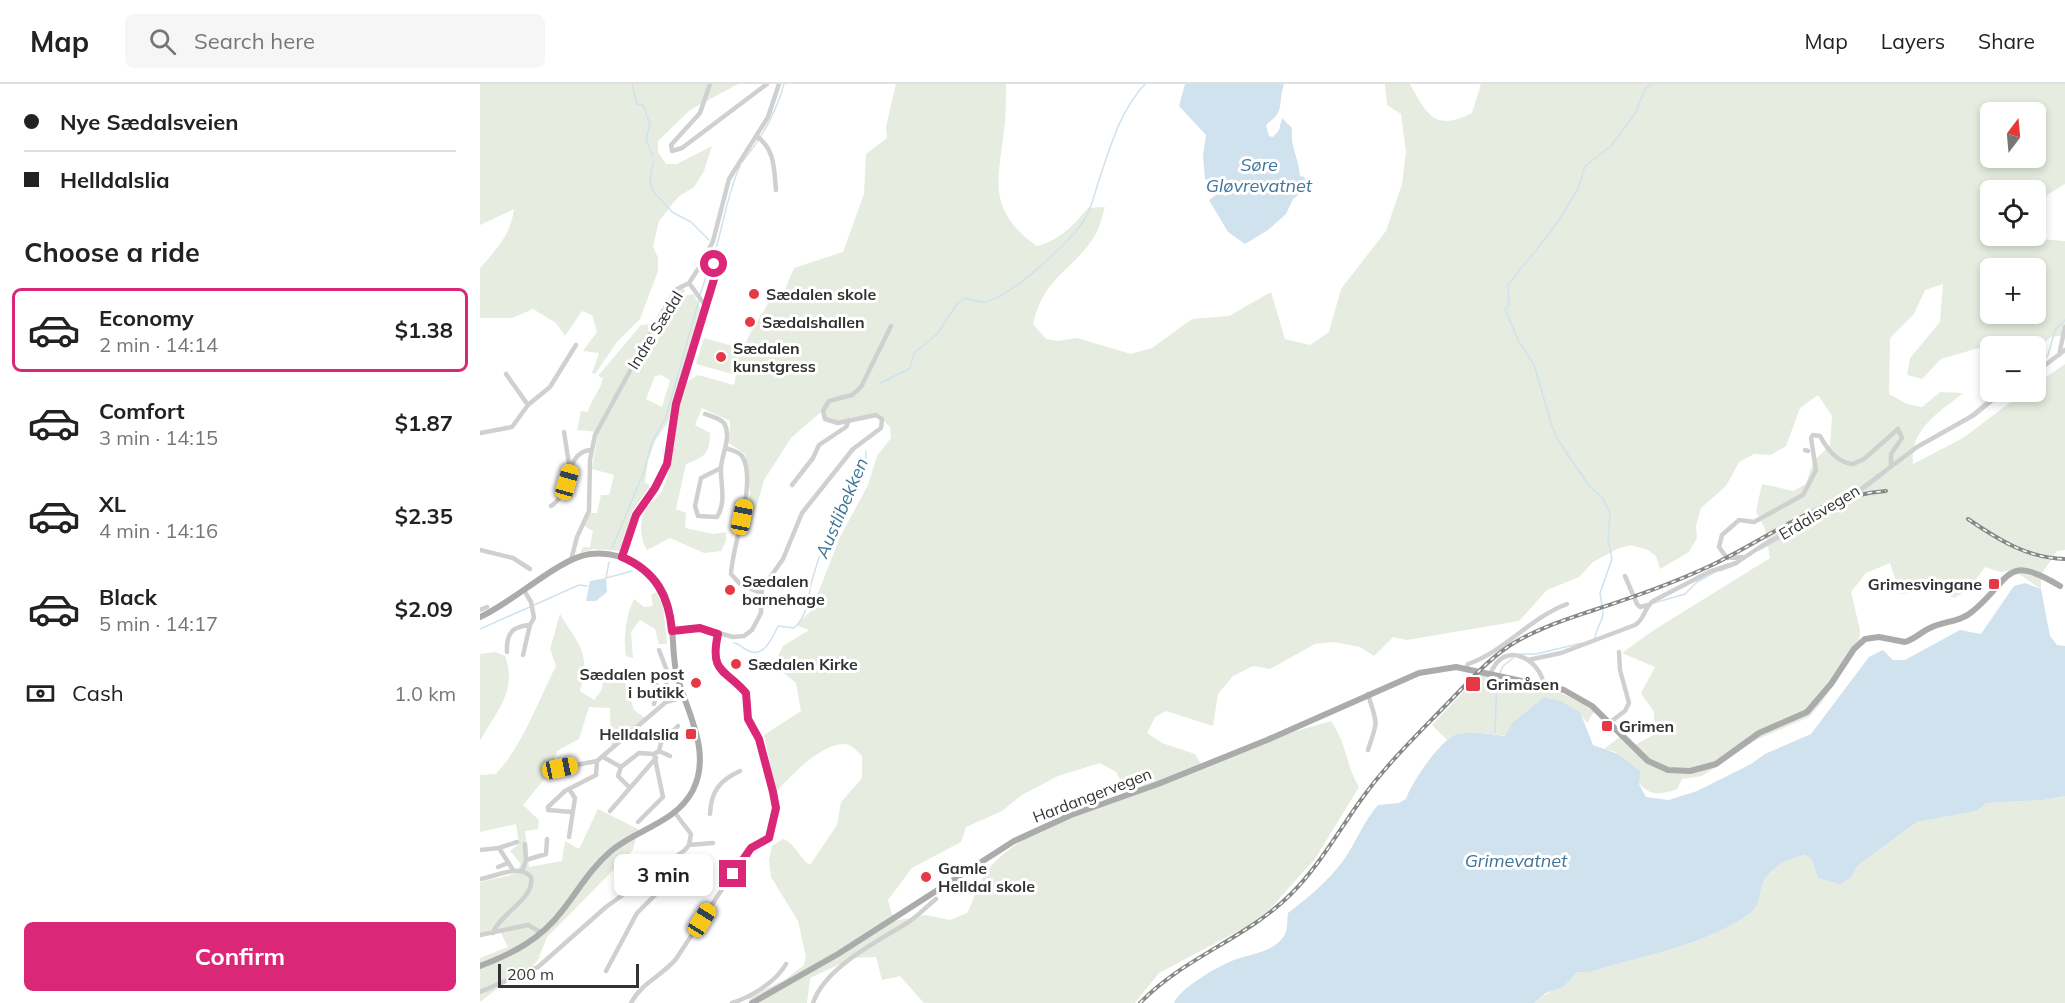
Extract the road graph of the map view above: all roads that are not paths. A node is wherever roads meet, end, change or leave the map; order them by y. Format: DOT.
graph roads {
  1 [pos="710,84"];
  2 [pos="766,84"];
  3 [pos="779,84"];
  4 [pos="759,138"];
  5 [pos="776,190"];
  6 [pos="722,255"];
  7 [pos="711,263"];
  8 [pos="689,283"];
  9 [pos="704,303"];
  10 [pos="891,326"];
  11 [pos="2065,327"];
  12 [pos="576,345"];
  13 [pos="2065,350"];
  14 [pos="2059,355"];
  15 [pos="2046,365"];
  16 [pos="506,374"];
  17 [pos="1990,402"];
  18 [pos="528,405"];
  19 [pos="705,414"];
  20 [pos="849,420"];
  21 [pos="564,432"];
  22 [pos="480,433"];
  23 [pos="725,448"];
  24 [pos="591,450"];
  25 [pos="1891,465"];
  26 [pos="721,468"];
  27 [pos="570,470"];
  28 [pos="792,485"];
  29 [pos="551,506"];
  30 [pos="480,550"];
  31 [pos="622,557"];
  32 [pos="1745,557"];
  33 [pos="571,560"];
  34 [pos="530,569"];
  35 [pos="1624,576"];
  36 [pos="2061,586"];
  37 [pos="525,592"];
  38 [pos="761,594"];
  39 [pos="1567,604"];
  40 [pos="1647,605"];
  41 [pos="488,607"];
  42 [pos="480,610"];
  43 [pos="480,617"];
  44 [pos="530,625"];
  45 [pos="672,631"];
  46 [pos="718,634"];
  47 [pos="659,650"];
  48 [pos="507,652"];
  49 [pos="1619,652"];
  50 [pos="523,655"];
  51 [pos="1523,657"];
  52 [pos="1466,668"];
  53 [pos="1496,676"];
  54 [pos="657,685"];
  55 [pos="1544,686"];
  56 [pos="1368,694"];
  57 [pos="656,695"];
  58 [pos="665,696"];
  59 [pos="684,697"];
  60 [pos="666,702"];
  61 [pos="654,704"];
  62 [pos="1609,723"];
  63 [pos="678,726"];
  64 [pos="1368,750"];
  65 [pos="656,754"];
  66 [pos="670,756"];
  67 [pos="603,757"];
  68 [pos="597,761"];
  69 [pos="621,767"];
  70 [pos="740,771"];
  71 [pos="553,772"];
  72 [pos="630,788"];
  73 [pos="569,789"];
  74 [pos="712,797"];
  75 [pos="705,799"];
  76 [pos="610,811"];
  77 [pos="572,812"];
  78 [pos="675,813"];
  79 [pos="710,814"];
  80 [pos="638,822"];
  81 [pos="569,837"];
  82 [pos="547,839"];
  83 [pos="517,843"];
  84 [pos="713,843"];
  85 [pos="525,844"];
  86 [pos="690,845"];
  87 [pos="499,848"];
  88 [pos="480,850"];
  89 [pos="526,860"];
  90 [pos="690,862"];
  91 [pos="508,863"];
  92 [pos="662,866"];
  93 [pos="498,867"];
  94 [pos="513,870"];
  95 [pos="522,871"];
  96 [pos="668,875"];
  97 [pos="480,879"];
  98 [pos="936,899"];
  99 [pos="905,913"];
  100 [pos="910,921"];
  101 [pos="494,933"];
  102 [pos="542,933"];
  103 [pos="480,935"];
  104 [pos="786,964"];
  105 [pos="480,966"];
  106 [pos="606,971"];
  107 [pos="480,992"];
  108 [pos="631,1003"];
  109 [pos="732,1003"];
  110 [pos="752,1003"];
  111 [pos="813,1003"];
  1 -- 2 [label="street"];
  3 -- 4 [label="street, Indre Sædal"];
  4 -- 5 [label="street"];
  4 -- 7 [label="street, Indre Sædal"];
  6 -- 7 [label="street"];
  7 -- 8 [label="street, Indre Sædal"];
  7 -- 9 [label="street"];
  8 -- 9 [label="street"];
  8 -- 24 [label="street, Indre Sædal"];
  9 -- 31 [label="street"];
  10 -- 20 [label="street"];
  11 -- 14 [label="street"];
  12 -- 18 [label="street"];
  13 -- 14 [label="street"];
  14 -- 15 [label="street"];
  16 -- 18 [label="street"];
  17 -- 25 [label="street, Erdalsvegen"];
  18 -- 22 [label="street"];
  19 -- 23 [label="street"];
  20 -- 28 [label="street"];
  20 -- 38 [label="street"];
  21 -- 27 [label="street, Indre Sædal"];
  23 -- 26 [label="street"];
  23 -- 38 [label="street"];
  24 -- 27 [label="street, Indre Sædal"];
  24 -- 33 [label="street, Indre Sædal"];
  25 -- 32 [label="street, Erdalsvegen"];
  25 -- 32 [label="street, Erdalsvegen"];
  26 -- 26 [label="street"];
  27 -- 29 [label="street, Indre Sædal"];
  30 -- 34 [label="street"];
  31 -- 33 [label="main road"];
  31 -- 45 [label="main road"];
  32 -- 40 [label="street, Erdalsvegen"];
  33 -- 37 [label="main road"];
  35 -- 40 [label="street"];
  36 -- 62 [label="main road, Hardangervegen"];
  37 -- 43 [label="main road"];
  37 -- 44 [label="street"];
  38 -- 46 [label="street"];
  39 -- 52 [label="street"];
  40 -- 51 [label="street, Erdalsvegen"];
  41 -- 42 [label="street"];
  44 -- 48 [label="street"];
  44 -- 50 [label="street"];
  45 -- 46 [label="street"];
  45 -- 59 [label="main road"];
  46 -- 108 [label="street"];
  47 -- 58 [label="street"];
  49 -- 62 [label="street"];
  51 -- 53 [label="street, Erdalsvegen"];
  51 -- 55 [label="street"];
  52 -- 53 [label="main road, Hardangervegen"];
  52 -- 56 [label="main road, Hardangervegen"];
  53 -- 55 [label="main road, Hardangervegen"];
  54 -- 57 [label="street"];
  55 -- 62 [label="main road, Hardangervegen"];
  56 -- 64 [label="street"];
  56 -- 99 [label="main road, Hardangervegen"];
  57 -- 58 [label="street"];
  57 -- 61 [label="street"];
  58 -- 60 [label="street"];
  59 -- 60 [label="street"];
  59 -- 78 [label="main road"];
  60 -- 67 [label="street"];
  63 -- 65 [label="street"];
  65 -- 66 [label="street"];
  65 -- 69 [label="street"];
  65 -- 72 [label="street"];
  65 -- 80 [label="street"];
  67 -- 68 [label="street"];
  67 -- 69 [label="street"];
  68 -- 71 [label="street"];
  68 -- 73 [label="street"];
  69 -- 72 [label="street"];
  70 -- 74 [label="street"];
  72 -- 76 [label="street"];
  73 -- 77 [label="street"];
  73 -- 77 [label="street"];
  74 -- 75 [label="street"];
  74 -- 79 [label="street"];
  77 -- 81 [label="street"];
  78 -- 86 [label="street"];
  78 -- 102 [label="main road"];
  82 -- 89 [label="street"];
  83 -- 87 [label="street"];
  84 -- 86 [label="street"];
  85 -- 89 [label="street"];
  86 -- 92 [label="street"];
  87 -- 88 [label="street"];
  87 -- 91 [label="street"];
  89 -- 95 [label="street"];
  90 -- 96 [label="street"];
  91 -- 93 [label="street"];
  91 -- 94 [label="street"];
  92 -- 96 [label="street"];
  92 -- 107 [label="street"];
  94 -- 95 [label="street"];
  94 -- 97 [label="street"];
  95 -- 101 [label="street"];
  96 -- 106 [label="street"];
  98 -- 100 [label="street"];
  99 -- 100 [label="street"];
  99 -- 110 [label="main road, Hardangervegen"];
  100 -- 111 [label="street"];
  101 -- 102 [label="street"];
  101 -- 103 [label="street"];
  102 -- 105 [label="main road"];
  104 -- 109 [label="street"];
}
